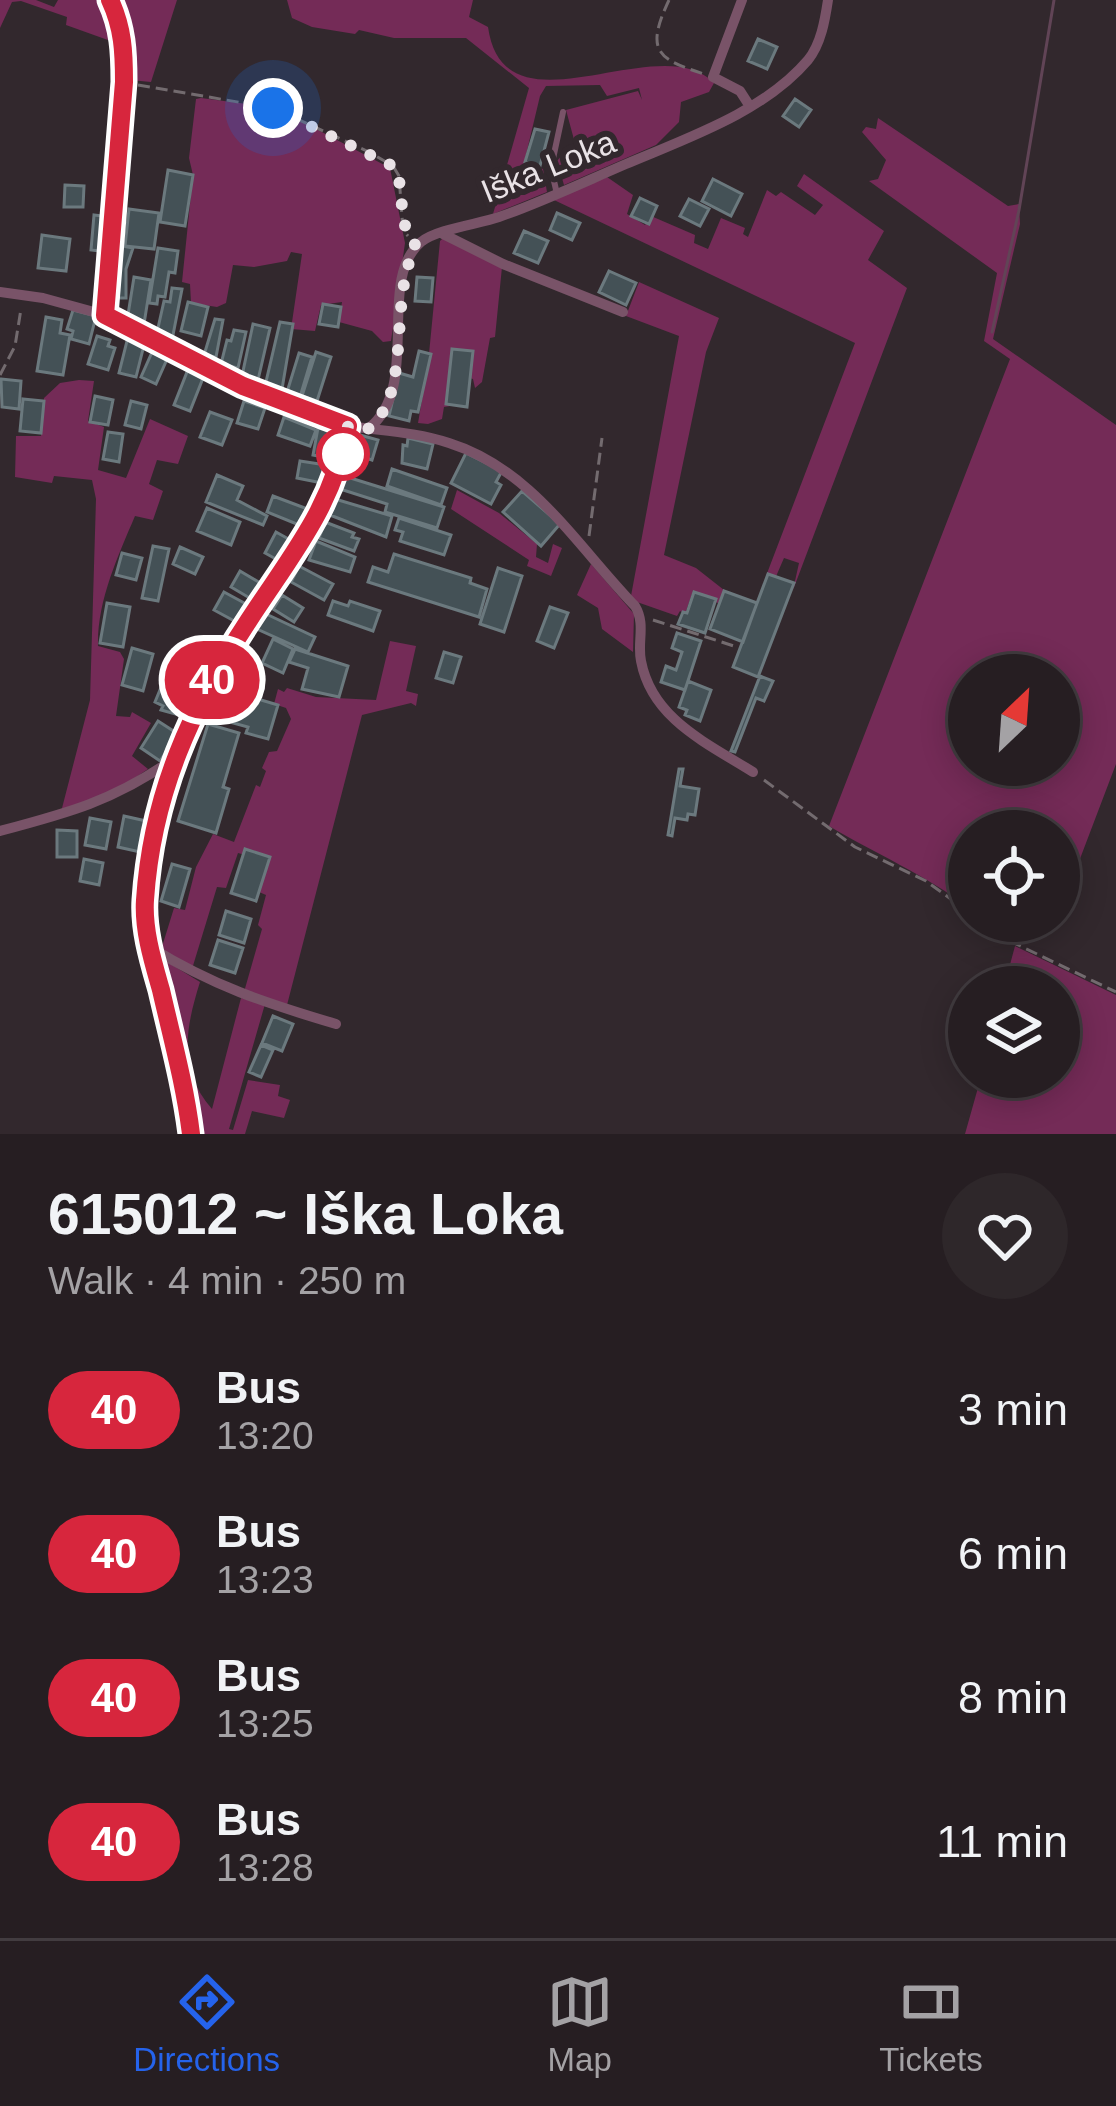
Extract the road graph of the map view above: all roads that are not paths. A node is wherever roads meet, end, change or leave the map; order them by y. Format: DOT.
graph roads {
  1 [pos="110,0"];
  2 [pos="742,0"];
  3 [pos="828,0"];
  4 [pos="749,105"];
  5 [pos="563,112"];
  6 [pos="557,194"];
  7 [pos="443,234"];
  8 [pos="0,292"];
  9 [pos="623,312"];
  10 [pos="105,315"];
  11 [pos="348,426"];
  12 [pos="368,429"];
  13 [pos="172,760"];
  14 [pos="752,772"];
  15 [pos="0,831"];
  16 [pos="150,947"];
  17 [pos="336,1024"];
  18 [pos="191,1134"];
  1 -- 10 [label="street"];
  2 -- 4 [label="street"];
  3 -- 4 [label="street, Iška Loka"];
  4 -- 6 [label="street, Iška Loka"];
  5 -- 6 [label="lane"];
  6 -- 7 [label="street, Iška Loka"];
  7 -- 9 [label="street"];
  7 -- 12 [label="street, Iška Loka"];
  8 -- 10 [label="street"];
  10 -- 11 [label="street"];
  11 -- 12 [label="street"];
  11 -- 13 [label="street"];
  12 -- 14 [label="street"];
  13 -- 15 [label="street"];
  13 -- 16 [label="street"];
  16 -- 17 [label="street"];
  16 -- 18 [label="street"];
}
